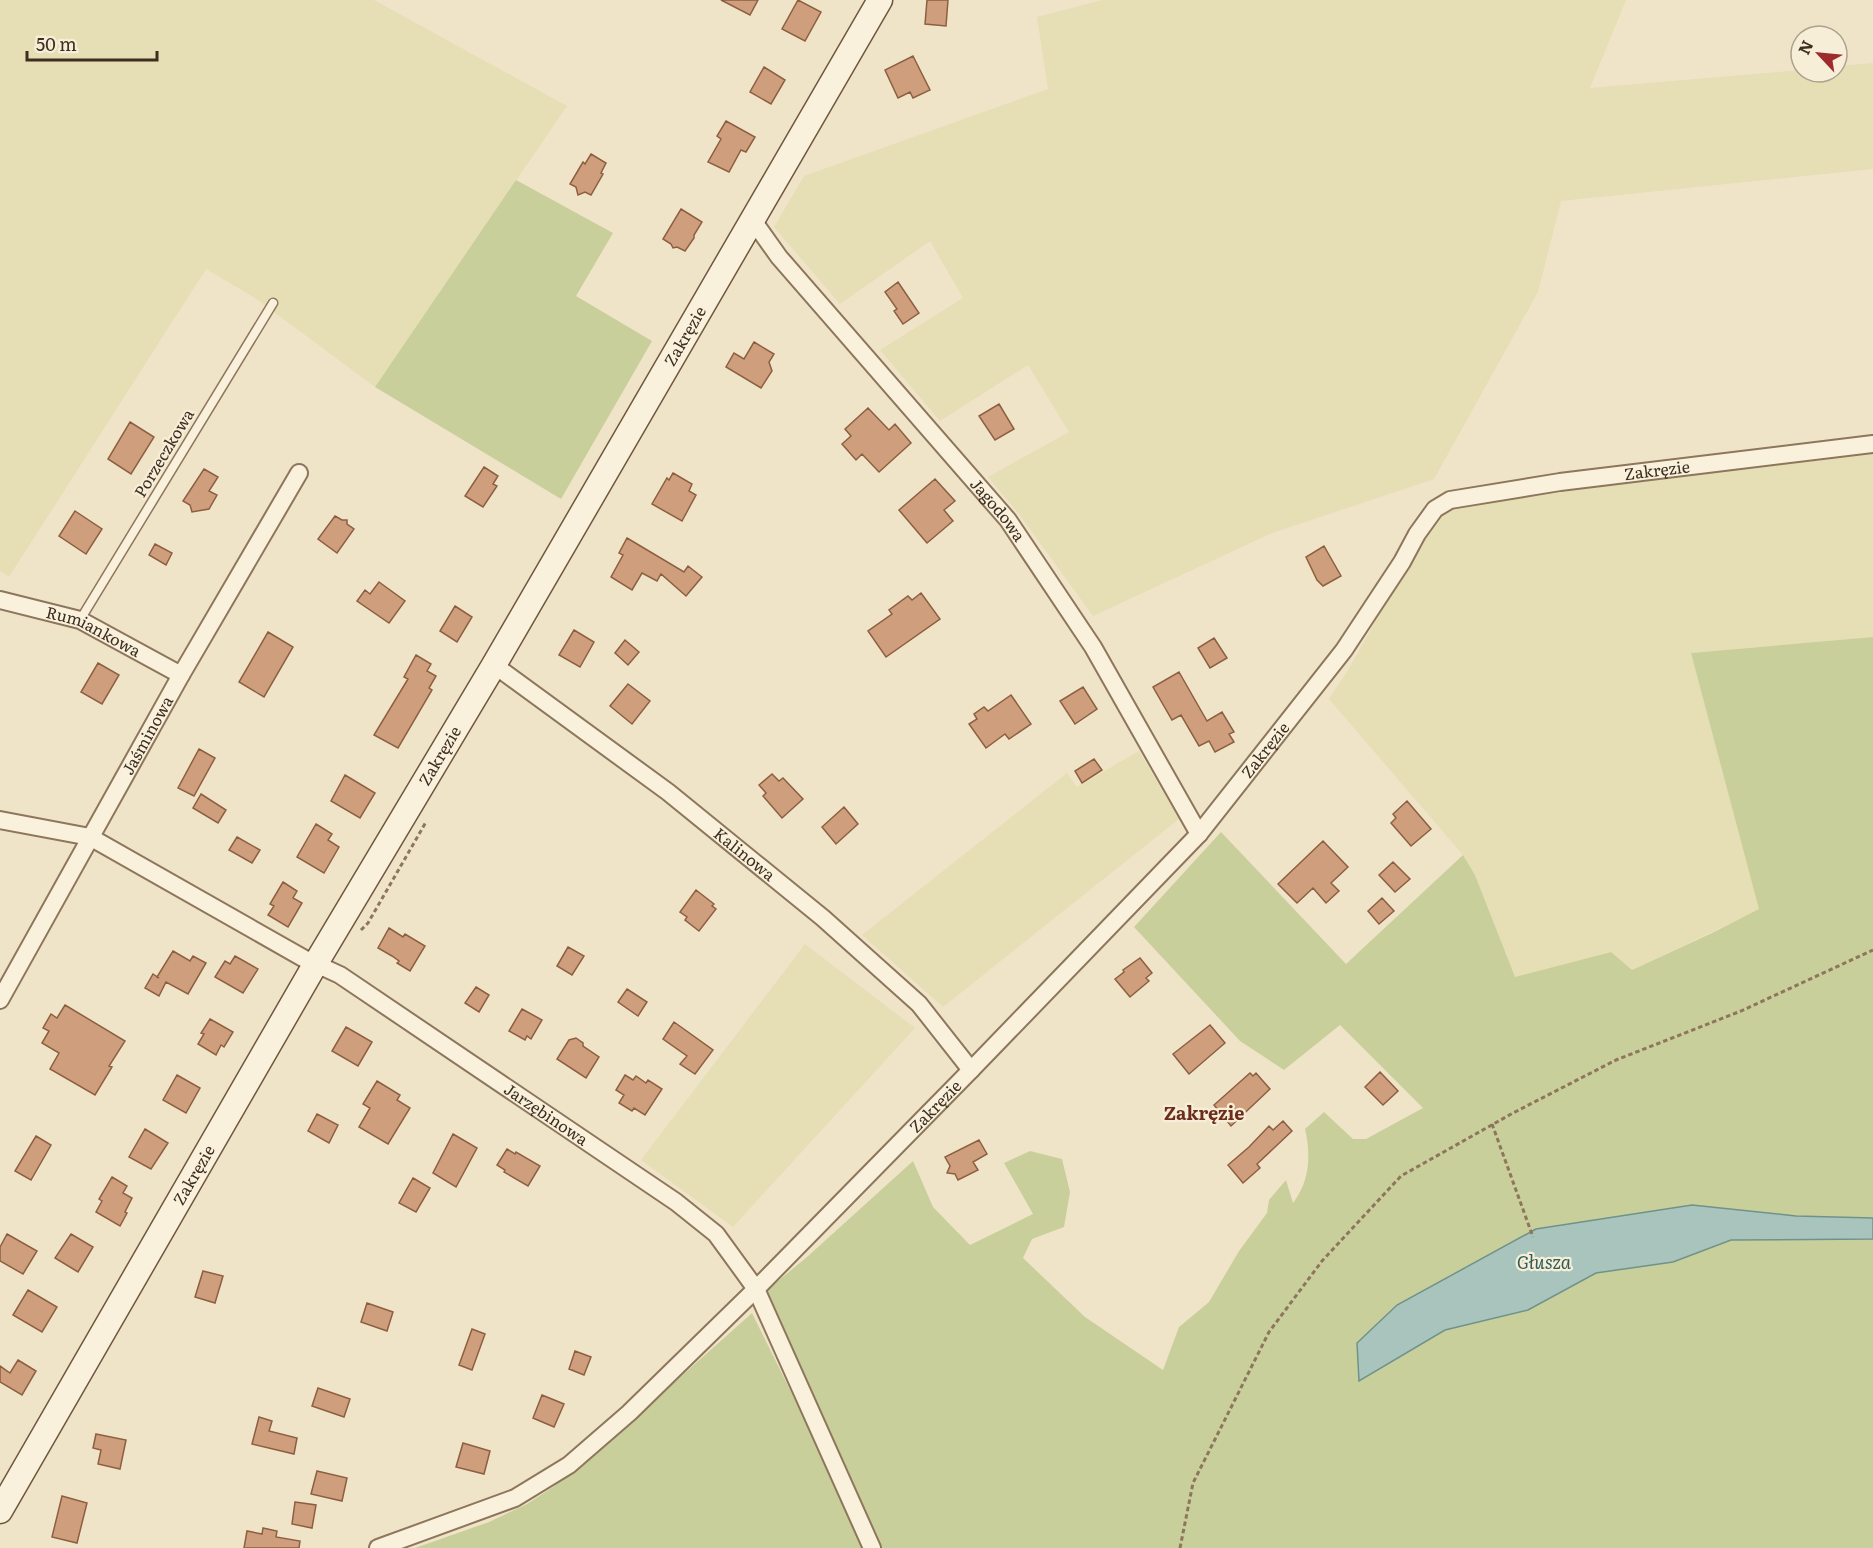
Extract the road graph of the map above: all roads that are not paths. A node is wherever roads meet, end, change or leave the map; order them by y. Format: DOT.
graph roads {
  1 [pos="880,0"];
  2 [pos="752,219"];
  3 [pos="273,303"];
  4 [pos="1873,444"];
  5 [pos="299,473"];
  6 [pos="0,600"];
  7 [pos="80,620"];
  8 [pos="494,665"];
  9 [pos="181,675"];
  10 [pos="0,820"];
  11 [pos="1199,834"];
  12 [pos="90,837"];
  13 [pos="316,963"];
  14 [pos="0,1000"];
  15 [pos="971,1070"];
  16 [pos="756,1289"];
  17 [pos="0,1510"];
  18 [pos="378,1548"];
  19 [pos="872,1548"];
  1 -- 2 [label="street, Zakręzie"];
  2 -- 8 [label="street, Zakręzie"];
  2 -- 11 [label="street, Jagodowa"];
  3 -- 7 [label="lane, Porzeczkowa"];
  4 -- 11 [label="street, Zakręzie"];
  5 -- 9 [label="street, Jaśminowa"];
  6 -- 7 [label="street, Rumiankowa"];
  7 -- 9 [label="street, Rumiankowa"];
  8 -- 13 [label="street, Zakręzie"];
  8 -- 15 [label="street, Kalinowa"];
  9 -- 12 [label="street, Jaśminowa"];
  10 -- 12 [label="street, Jarzębinowa"];
  11 -- 15 [label="street, Zakręzie"];
  12 -- 13 [label="street, Jarzębinowa"];
  12 -- 14 [label="street, Jaśminowa"];
  13 -- 16 [label="street, Jarzębinowa"];
  13 -- 17 [label="street, Zakręzie"];
  15 -- 16 [label="street, Zakręzie"];
  16 -- 18 [label="street, Zakręzie"];
  16 -- 19 [label="street"];
}
